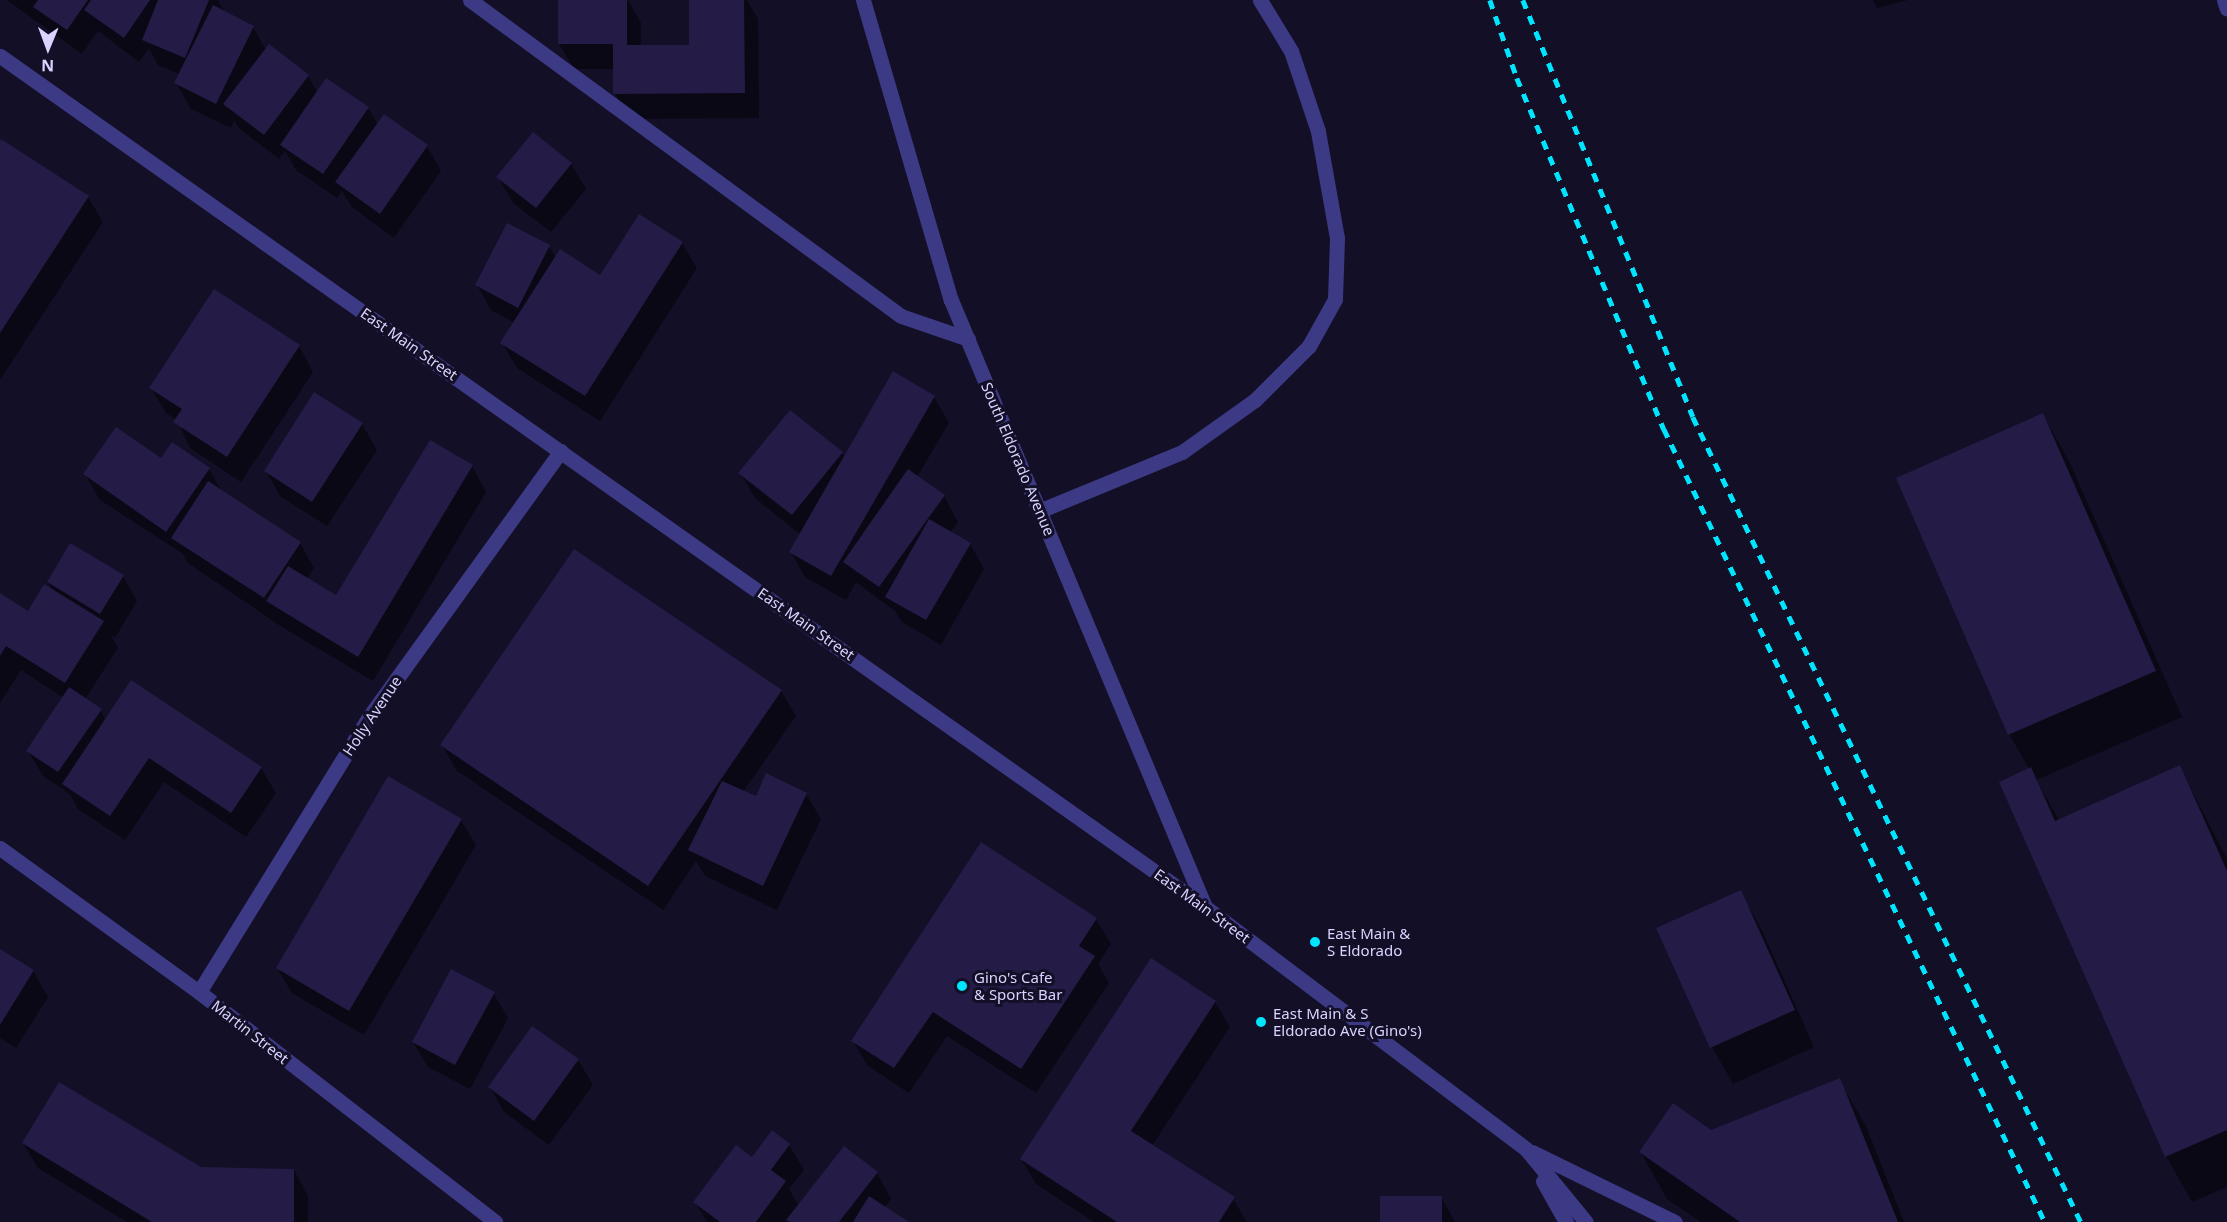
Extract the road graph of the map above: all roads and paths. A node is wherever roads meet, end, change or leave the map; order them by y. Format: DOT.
graph roads {
  1 [pos="470,0"];
  2 [pos="863,0"];
  3 [pos="1260,0"];
  4 [pos="2224,0"];
  5 [pos="2227,9"];
  6 [pos="0,56"];
  7 [pos="968,339"];
  8 [pos="561,451"];
  9 [pos="1040,511"];
  10 [pos="0,848"];
  11 [pos="1205,907"];
  12 [pos="199,992"];
  13 [pos="1526,1149"];
  14 [pos="495,1222"];
  15 [pos="1566,1222"];
  16 [pos="1586,1222"];
  17 [pos="1675,1222"];
  1 -- 7 [label="street"];
  2 -- 7 [label="street, South Eldorado Avenue"];
  3 -- 9 [label="street"];
  4 -- 5 [label="street"];
  6 -- 8 [label="street, East Main Street"];
  7 -- 9 [label="street, South Eldorado Avenue"];
  8 -- 11 [label="street, East Main Street"];
  8 -- 12 [label="street, Holly Avenue"];
  9 -- 11 [label="street, South Eldorado Avenue"];
  10 -- 12 [label="street, Martin Street"];
  11 -- 13 [label="street, East Main Street"];
  12 -- 14 [label="street, Martin Street"];
  13 -- 15 [label="street"];
  13 -- 16 [label="street, East Main Street"];
  13 -- 17 [label="street"];
}
